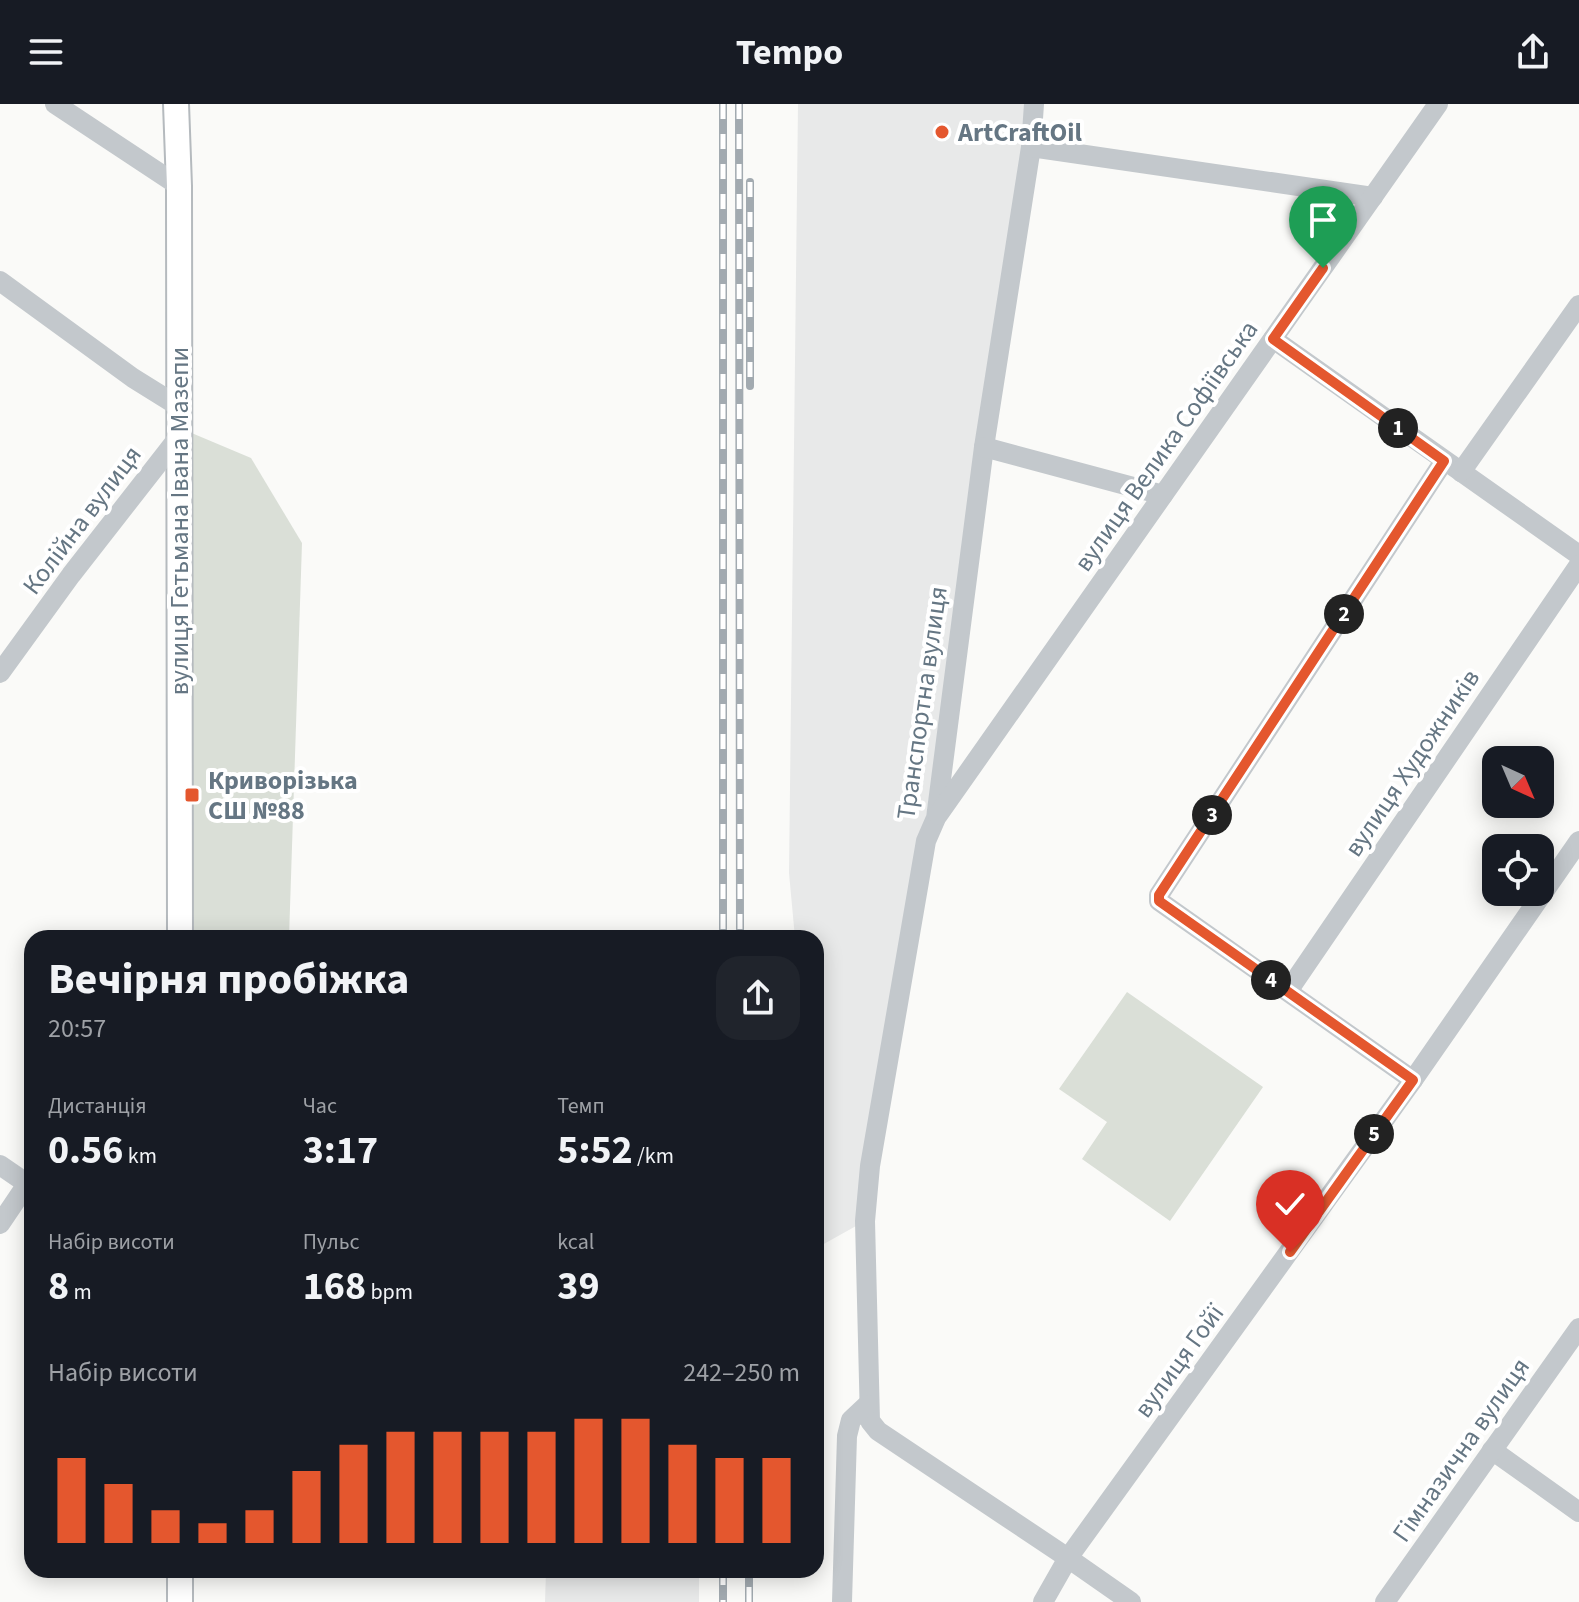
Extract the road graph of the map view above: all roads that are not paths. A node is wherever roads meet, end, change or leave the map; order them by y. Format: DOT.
graph roads {
  1 [pos="55,104"];
  2 [pos="176,104"];
  3 [pos="1034,104"];
  4 [pos="1438,104"];
  5 [pos="1031,147"];
  6 [pos="179,186"];
  7 [pos="1373,197"];
  8 [pos="0,281"];
  9 [pos="1579,305"];
  10 [pos="1273,339"];
  11 [pos="178,406"];
  12 [pos="178,438"];
  13 [pos="984,447"];
  14 [pos="1452,467"];
  15 [pos="1163,495"];
  16 [pos="1579,555"];
  17 [pos="1579,565"];
  18 [pos="0,636"];
  19 [pos="17,648"];
  20 [pos="0,673"];
  21 [pos="936,818"];
  22 [pos="1579,841"];
  23 [pos="180,930"];
  24 [pos="1288,991"];
  25 [pos="1413,1080"];
  26 [pos="0,1165"];
  27 [pos="24,1181"];
  28 [pos="24,1193"];
  29 [pos="0,1224"];
  30 [pos="1579,1328"];
  31 [pos="867,1405"];
  32 [pos="1492,1450"];
  33 [pos="1579,1512"];
  34 [pos="1068,1558"];
  35 [pos="180,1578"];
  36 [pos="180,1602"];
  37 [pos="842,1602"];
  38 [pos="1043,1602"];
  39 [pos="1131,1602"];
  40 [pos="1385,1602"];
  1 -- 6 [label="street"];
  2 -- 6 [label="main road, вулиця Гетьмана Івана Мазепи"];
  3 -- 5 [label="street, Транспортна вулиця"];
  4 -- 7 [label="street, вулиця Велика Софіївська"];
  5 -- 7 [label="street"];
  5 -- 13 [label="street, Транспортна вулиця"];
  6 -- 11 [label="main road, вулиця Гетьмана Івана Мазепи"];
  7 -- 10 [label="street, вулиця Велика Софіївська"];
  8 -- 11 [label="street"];
  9 -- 14 [label="street"];
  10 -- 14 [label="street"];
  10 -- 15 [label="street, вулиця Велика Софіївська"];
  11 -- 12 [label="main road, вулиця Гетьмана Івана Мазепи"];
  12 -- 19 [label="street, Колійна вулиця"];
  12 -- 23 [label="main road, вулиця Гетьмана Івана Мазепи"];
  13 -- 15 [label="street"];
  13 -- 21 [label="street, Транспортна вулиця"];
  14 -- 16 [label="street"];
  14 -- 24 [label="street"];
  15 -- 21 [label="street, вулиця Велика Софіївська"];
  17 -- 24 [label="street, вулиця Художників"];
  18 -- 19 [label="street"];
  19 -- 20 [label="street, Колійна вулиця"];
  21 -- 31 [label="street, Транспортна вулиця"];
  22 -- 25 [label="street, вулиця Гойї"];
  24 -- 25 [label="street"];
  25 -- 34 [label="street, вулиця Гойї"];
  26 -- 27 [label="street"];
  28 -- 29 [label="street"];
  30 -- 32 [label="street, Гімназична вулиця"];
  31 -- 34 [label="street"];
  31 -- 37 [label="street"];
  32 -- 33 [label="street"];
  32 -- 40 [label="street, Гімназична вулиця"];
  34 -- 38 [label="street, вулиця Гойї"];
  34 -- 39 [label="street"];
  35 -- 36 [label="main road"];
}
